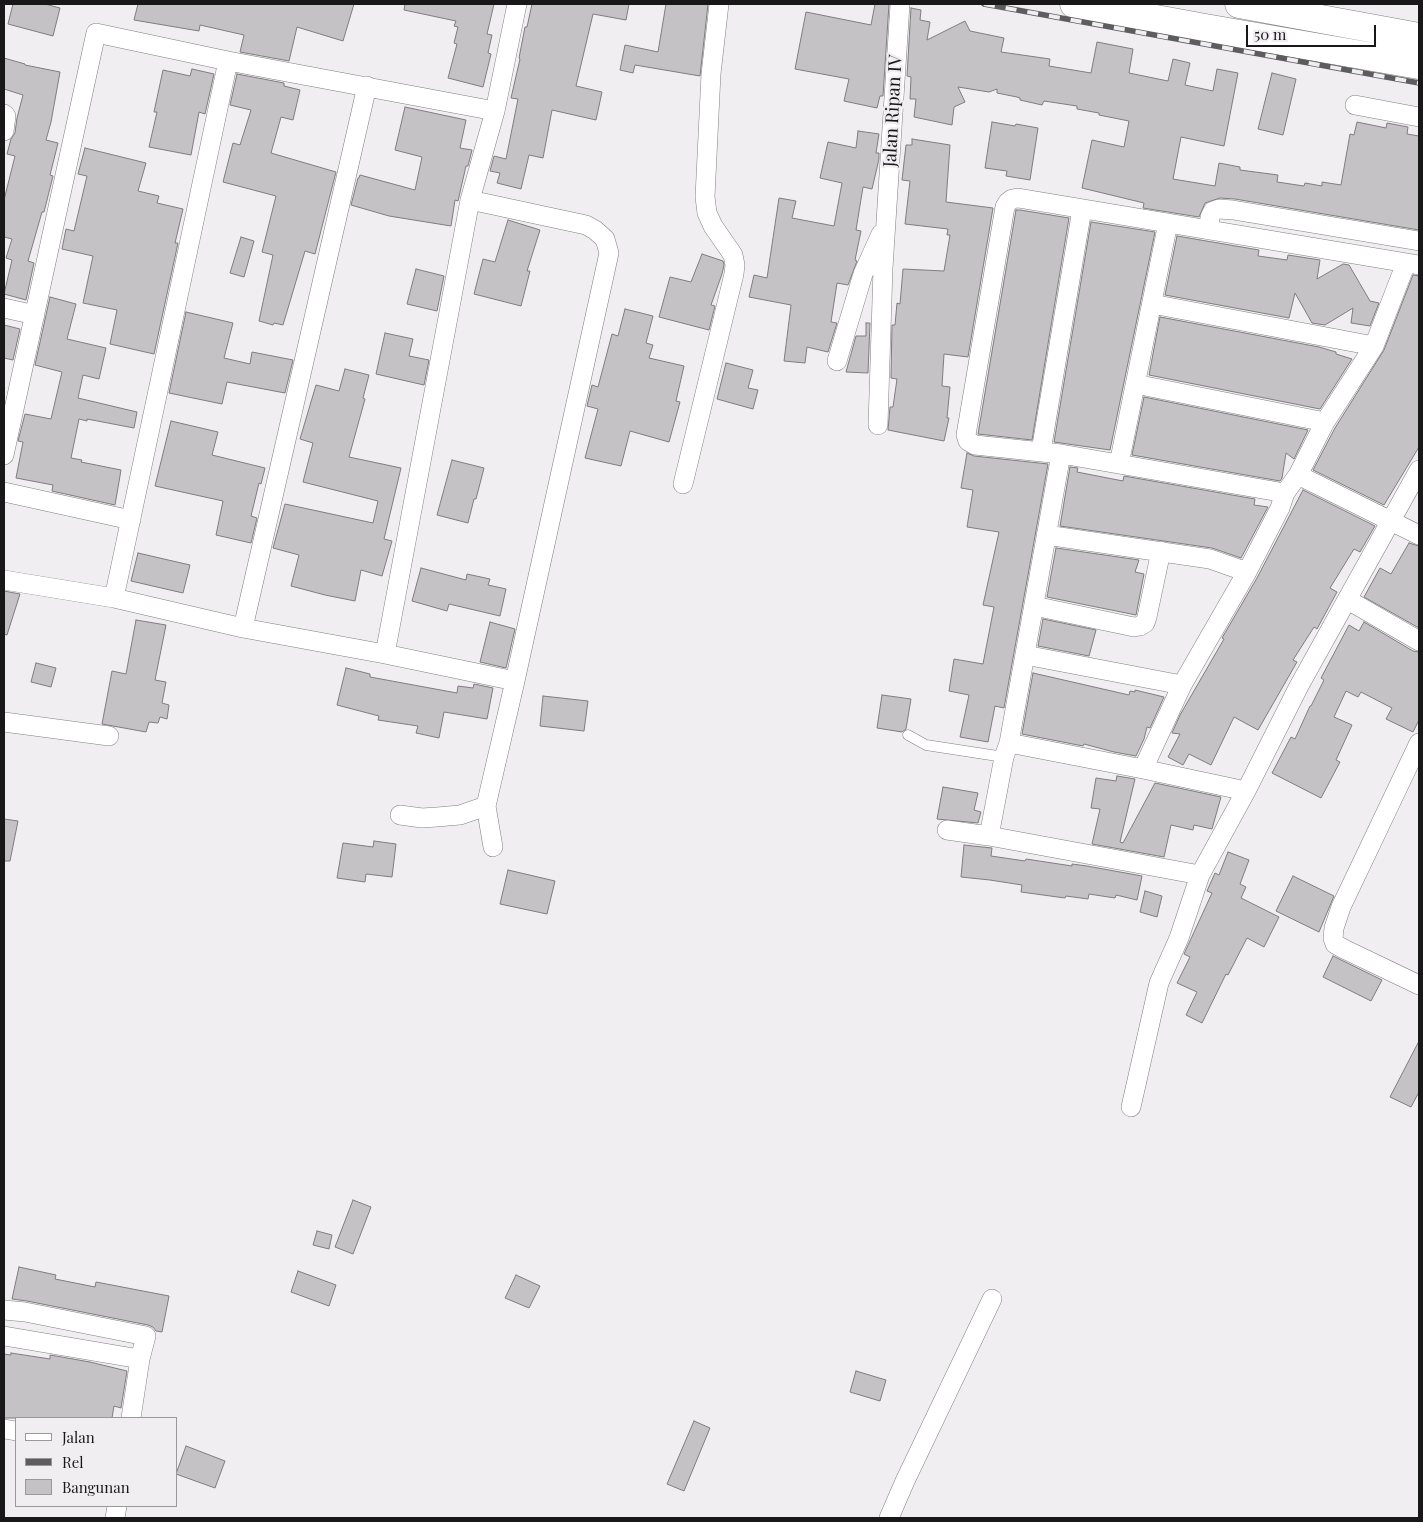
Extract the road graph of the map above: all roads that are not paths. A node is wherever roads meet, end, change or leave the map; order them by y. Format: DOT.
graph roads {
  1 [pos="517,4"];
  2 [pos="719,4"];
  3 [pos="900,4"];
  4 [pos="1074,4"];
  5 [pos="1239,4"];
  6 [pos="1146,10"];
  7 [pos="1181,13"];
  8 [pos="1419,37"];
  9 [pos="228,61"];
  10 [pos="1419,65"];
  11 [pos="367,86"];
  12 [pos="1355,105"];
  13 [pos="495,111"];
  14 [pos="4,114"];
  15 [pos="1419,117"];
  16 [pos="4,131"];
  17 [pos="470,200"];
  18 [pos="1082,209"];
  19 [pos="887,219"];
  20 [pos="1168,223"];
  21 [pos="1209,230"];
  22 [pos="1419,241"];
  23 [pos="1412,264"];
  24 [pos="1152,304"];
  25 [pos="4,308"];
  26 [pos="35,314"];
  27 [pos="1374,346"];
  28 [pos="837,361"];
  29 [pos="1135,384"];
  30 [pos="1325,422"];
  31 [pos="878,425"];
  32 [pos="1041,451"];
  33 [pos="1061,454"];
  34 [pos="4,455"];
  35 [pos="1119,464"];
  36 [pos="1419,470"];
  37 [pos="1298,475"];
  38 [pos="682,484"];
  39 [pos="4,492"];
  40 [pos="1285,493"];
  41 [pos="130,520"];
  42 [pos="1391,520"];
  43 [pos="1046,535"];
  44 [pos="1419,535"];
  45 [pos="1161,552"];
  46 [pos="1247,572"];
  47 [pos="4,580"];
  48 [pos="114,598"];
  49 [pos="1348,600"];
  50 [pos="1034,606"];
  51 [pos="244,628"];
  52 [pos="1419,641"];
  53 [pos="385,654"];
  54 [pos="1025,654"];
  55 [pos="515,681"];
  56 [pos="1182,685"];
  57 [pos="4,722"];
  58 [pos="908,735"];
  59 [pos="109,736"];
  60 [pos="1419,743"];
  61 [pos="1007,750"];
  62 [pos="1143,769"];
  63 [pos="1246,791"];
  64 [pos="486,806"];
  65 [pos="400,815"];
  66 [pos="947,830"];
  67 [pos="989,836"];
  68 [pos="493,847"];
  69 [pos="1200,875"];
  70 [pos="1419,985"];
  71 [pos="1131,1107"];
  72 [pos="992,1299"];
  73 [pos="4,1310"];
  74 [pos="4,1336"];
  75 [pos="140,1359"];
  76 [pos="131,1417"];
  77 [pos="889,1518"];
  1 -- 13 [label="street"];
  2 -- 38 [label="street"];
  3 -- 19 [label="street, Jalan Ripan IV"];
  4 -- 6 [label="highway"];
  5 -- 8 [label="highway"];
  6 -- 7 [label="highway"];
  7 -- 10 [label="highway"];
  9 -- 11 [label="street"];
  9 -- 26 [label="street"];
  9 -- 41 [label="street"];
  11 -- 13 [label="street"];
  11 -- 51 [label="street"];
  12 -- 15 [label="street"];
  13 -- 17 [label="street"];
  14 -- 16 [label="street"];
  17 -- 53 [label="street"];
  17 -- 55 [label="street"];
  18 -- 20 [label="street"];
  18 -- 32 [label="street"];
  18 -- 32 [label="street"];
  19 -- 28 [label="street, Jalan Ripan IV"];
  19 -- 31 [label="street, Jalan Ripan IV"];
  20 -- 21 [label="street"];
  20 -- 24 [label="street"];
  21 -- 22 [label="street"];
  21 -- 23 [label="street"];
  23 -- 27 [label="street"];
  24 -- 27 [label="street"];
  24 -- 29 [label="street"];
  25 -- 26 [label="street"];
  26 -- 34 [label="street"];
  27 -- 30 [label="street"];
  29 -- 30 [label="street"];
  29 -- 35 [label="street"];
  30 -- 37 [label="street"];
  32 -- 33 [label="street"];
  33 -- 35 [label="street"];
  33 -- 43 [label="street"];
  35 -- 40 [label="street"];
  36 -- 42 [label="street"];
  37 -- 40 [label="street"];
  37 -- 42 [label="street"];
  39 -- 41 [label="street"];
  40 -- 46 [label="street"];
  41 -- 48 [label="street"];
  42 -- 44 [label="street"];
  42 -- 49 [label="street"];
  43 -- 45 [label="street"];
  43 -- 50 [label="street"];
  45 -- 46 [label="street"];
  45 -- 50 [label="street"];
  46 -- 56 [label="street"];
  47 -- 48 [label="street"];
  48 -- 51 [label="street"];
  49 -- 52 [label="street"];
  49 -- 63 [label="street"];
  50 -- 54 [label="street"];
  51 -- 53 [label="street"];
  53 -- 55 [label="street"];
  54 -- 56 [label="street"];
  54 -- 61 [label="street"];
  55 -- 64 [label="street"];
  56 -- 62 [label="street"];
  57 -- 59 [label="street"];
  58 -- 61 [label="lane"];
  60 -- 70 [label="street"];
  61 -- 62 [label="street"];
  61 -- 67 [label="street"];
  62 -- 63 [label="street"];
  63 -- 69 [label="street"];
  64 -- 65 [label="street"];
  64 -- 68 [label="street"];
  66 -- 67 [label="street"];
  67 -- 69 [label="street"];
  69 -- 71 [label="street"];
  72 -- 77 [label="street"];
  73 -- 75 [label="street"];
  74 -- 75 [label="street"];
  75 -- 76 [label="street"];
}
